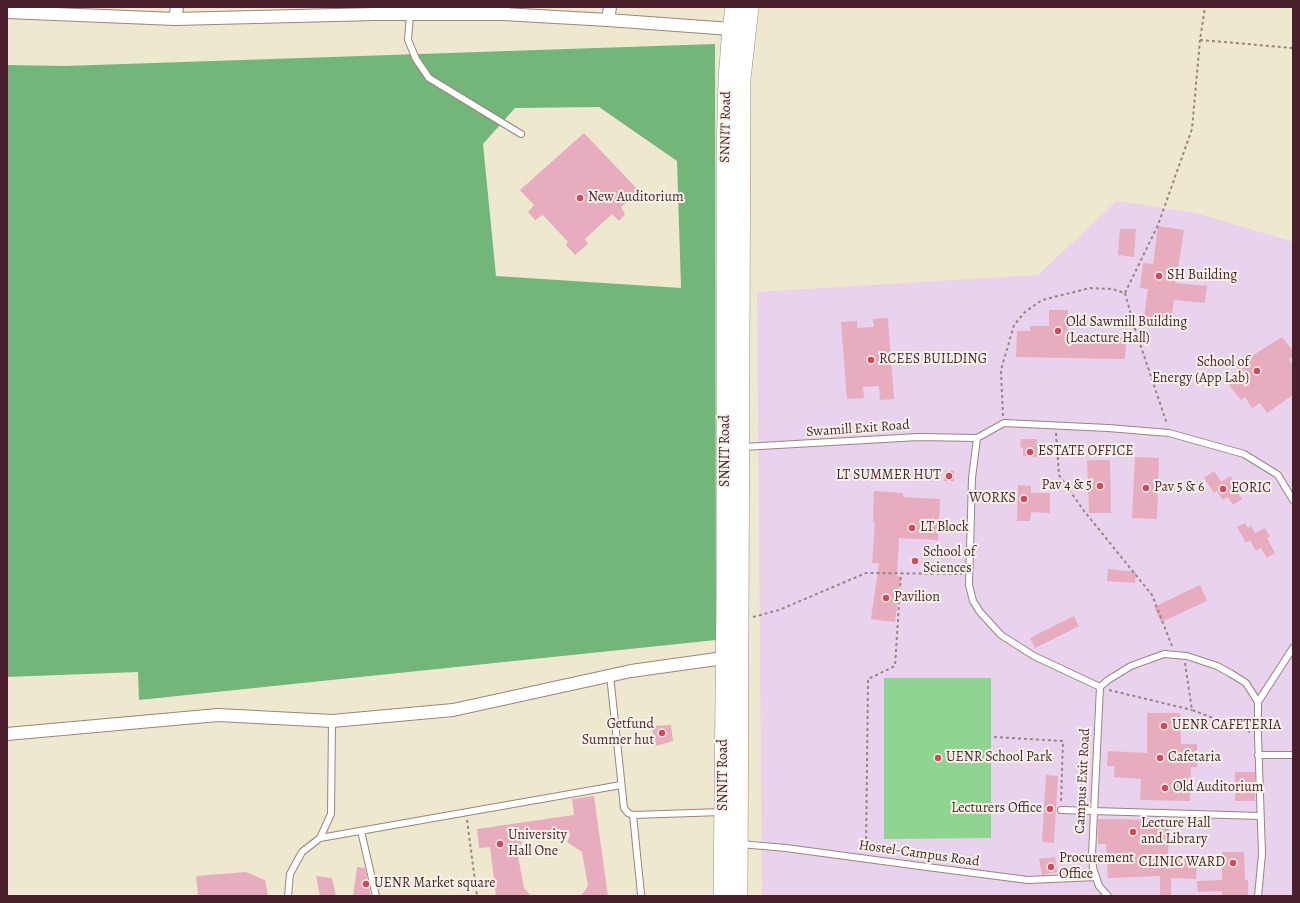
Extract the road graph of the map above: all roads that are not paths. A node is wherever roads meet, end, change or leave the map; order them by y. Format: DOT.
graph roads {
  1 [pos="177,7"];
  2 [pos="610,7"];
  3 [pos="734,7"];
  4 [pos="750,7"];
  5 [pos="55,10"];
  6 [pos="377,10"];
  7 [pos="503,11"];
  8 [pos="7,12"];
  9 [pos="280,12"];
  10 [pos="410,14"];
  11 [pos="175,19"];
  12 [pos="608,20"];
  13 [pos="731,29"];
  14 [pos="521,134"];
  15 [pos="977,438"];
  16 [pos="740,448"];
  17 [pos="733,479"];
  18 [pos="733,500"];
  19 [pos="1293,500"];
  20 [pos="1293,648"];
  21 [pos="724,658"];
  22 [pos="610,675"];
  23 [pos="1100,688"];
  24 [pos="1258,702"];
  25 [pos="332,721"];
  26 [pos="7,734"];
  27 [pos="1258,755"];
  28 [pos="1293,756"];
  29 [pos="621,785"];
  30 [pos="1061,810"];
  31 [pos="1094,810"];
  32 [pos="724,812"];
  33 [pos="633,815"];
  34 [pos="1260,816"];
  35 [pos="361,831"];
  36 [pos="320,838"];
  37 [pos="739,844"];
  38 [pos="1096,877"];
  39 [pos="641,894"];
  40 [pos="288,896"];
  41 [pos="376,896"];
  42 [pos="722,896"];
  43 [pos="738,896"];
  44 [pos="1108,896"];
  45 [pos="1258,896"];
  1 -- 11 [label="street"];
  2 -- 12 [label="street"];
  3 -- 13 [label="street, SNNIT Road"];
  4 -- 16 [label="street, SNNIT Road"];
  5 -- 8 [label="street"];
  5 -- 11 [label="street"];
  6 -- 9 [label="street"];
  6 -- 10 [label="street"];
  7 -- 10 [label="street"];
  7 -- 12 [label="street"];
  9 -- 11 [label="street"];
  10 -- 14 [label="lane"];
  12 -- 13 [label="street"];
  13 -- 17 [label="street, SNNIT Road"];
  15 -- 16 [label="lane, Swamill Exit Road"];
  15 -- 19 [label="lane"];
  15 -- 23 [label="lane"];
  16 -- 17 [label="street, SNNIT Road"];
  17 -- 18 [label="street, SNNIT Road"];
  18 -- 21 [label="street, SNNIT Road"];
  18 -- 37 [label="street, SNNIT Road"];
  20 -- 24 [label="lane"];
  21 -- 22 [label="street"];
  21 -- 32 [label="street, SNNIT Road"];
  22 -- 25 [label="street"];
  22 -- 29 [label="lane"];
  23 -- 24 [label="lane"];
  23 -- 31 [label="lane, Campus Exit Road"];
  24 -- 27 [label="lane"];
  25 -- 26 [label="street"];
  25 -- 36 [label="lane"];
  27 -- 28 [label="lane"];
  27 -- 34 [label="lane"];
  29 -- 33 [label="lane"];
  29 -- 35 [label="lane"];
  30 -- 31 [label="lane"];
  31 -- 34 [label="lane"];
  31 -- 38 [label="lane, Campus Exit Road"];
  32 -- 33 [label="lane"];
  32 -- 42 [label="street, SNNIT Road"];
  33 -- 39 [label="lane"];
  34 -- 45 [label="lane"];
  35 -- 36 [label="lane"];
  35 -- 41 [label="lane"];
  36 -- 40 [label="lane"];
  37 -- 38 [label="lane, Hostel-Campus Road"];
  37 -- 43 [label="street, SNNIT Road"];
  38 -- 44 [label="lane, Campus Exit Road"];
}
